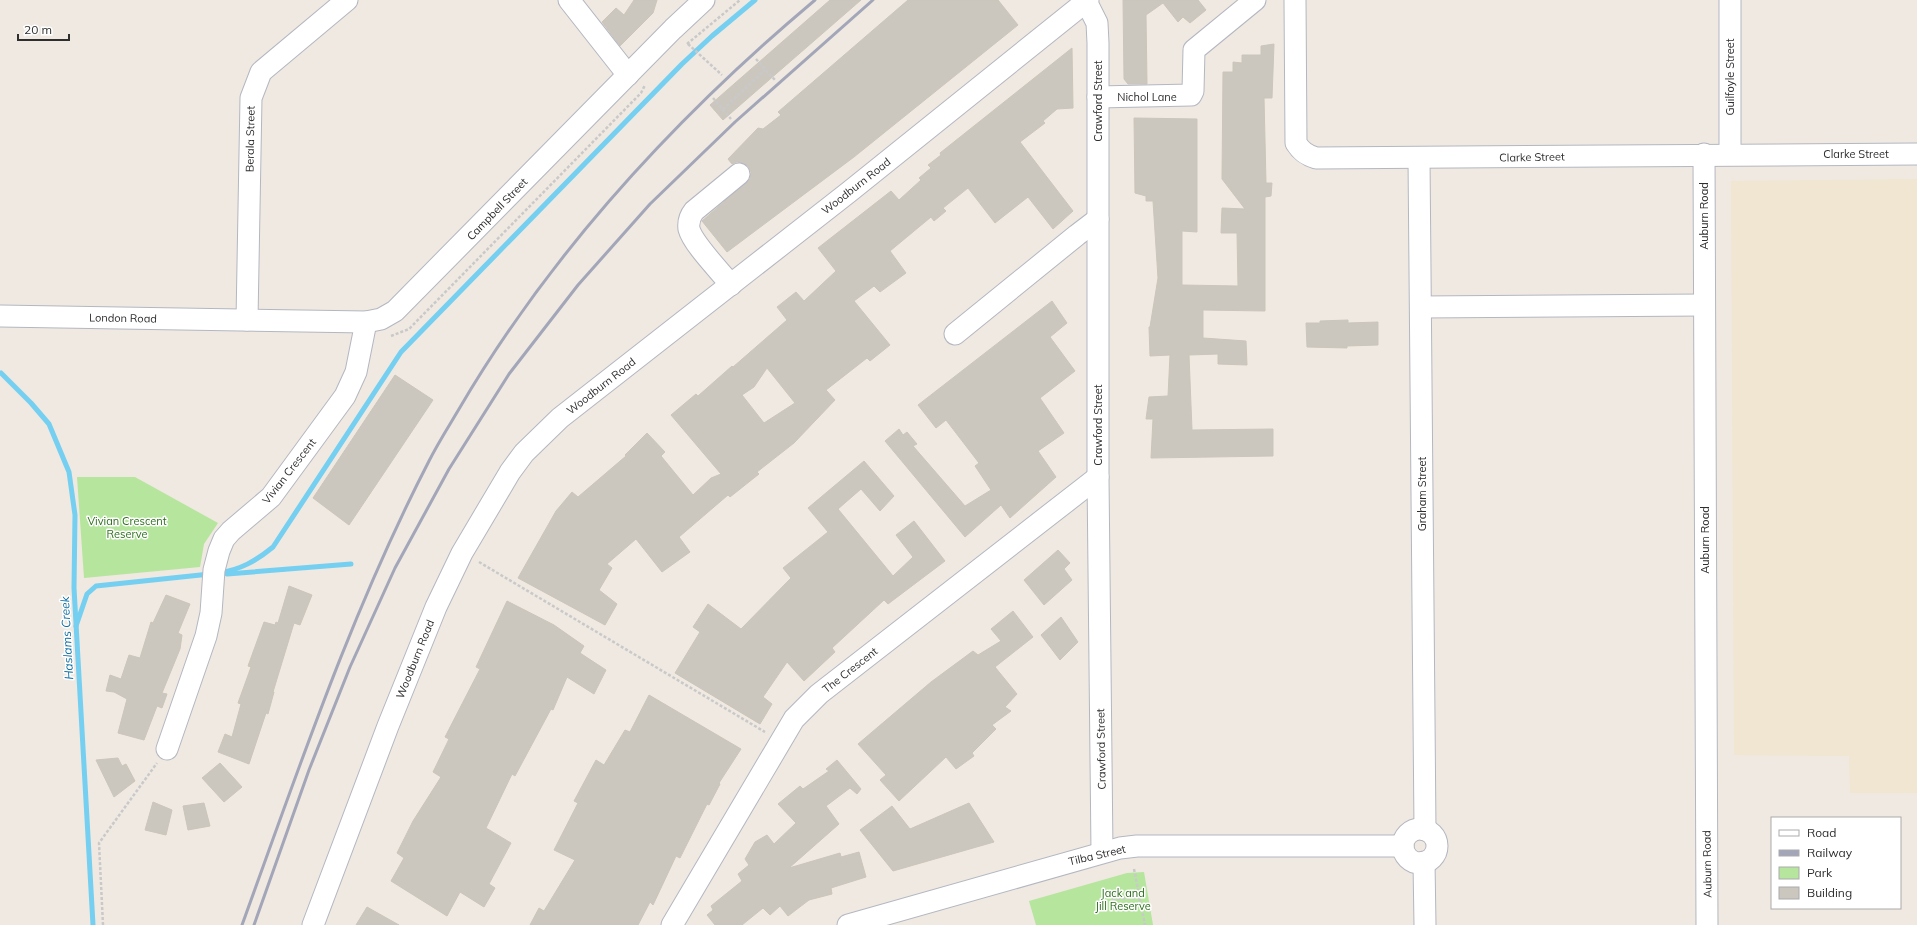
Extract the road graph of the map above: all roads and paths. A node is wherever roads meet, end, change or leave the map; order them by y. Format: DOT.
graph roads {
  1 [pos="347,0"];
  2 [pos="569,0"];
  3 [pos="704,0"];
  4 [pos="740,0"];
  5 [pos="1255,0"];
  6 [pos="1294,0"];
  7 [pos="1730,0"];
  8 [pos="1087,1"];
  9 [pos="688,44"];
  10 [pos="682,48"];
  11 [pos="756,59"];
  12 [pos="765,70"];
  13 [pos="628,75"];
  14 [pos="722,75"];
  15 [pos="648,80"];
  16 [pos="775,80"];
  17 [pos="1098,97"];
  18 [pos="713,98"];
  19 [pos="722,109"];
  20 [pos="731,119"];
  21 [pos="1704,154"];
  22 [pos="1730,154"];
  23 [pos="1917,154"];
  24 [pos="1418,158"];
  25 [pos="740,174"];
  26 [pos="1098,219"];
  27 [pos="731,284"];
  28 [pos="1704,305"];
  29 [pos="1421,307"];
  30 [pos="0,316"];
  31 [pos="247,320"];
  32 [pos="366,322"];
  33 [pos="955,334"];
  34 [pos="385,339"];
  35 [pos="1098,477"];
  36 [pos="462,553"];
  37 [pos="781,741"];
  38 [pos="167,749"];
  39 [pos="1425,830"];
  40 [pos="1403,846"];
  41 [pos="1102,852"];
  42 [pos="1424,862"];
  43 [pos="1134,869"];
  44 [pos="1140,898"];
  45 [pos="1112,899"];
  46 [pos="103,925"];
  47 [pos="313,925"];
  48 [pos="672,925"];
  49 [pos="848,925"];
  50 [pos="1145,925"];
  51 [pos="1425,925"];
  52 [pos="1707,925"];
  1 -- 31 [label="street, Berala Street"];
  2 -- 13 [label="street"];
  3 -- 13 [label="street, Campbell Street"];
  4 -- 9 [label="path"];
  5 -- 17 [label="street, Nichol Lane"];
  6 -- 24 [label="street, Clarke Street"];
  7 -- 22 [label="street, Guilfoyle Street"];
  8 -- 17 [label="street, Crawford Street"];
  8 -- 27 [label="street, Woodburn Road"];
  9 -- 10 [label="path"];
  9 -- 14 [label="path"];
  11 -- 12 [label="path"];
  12 -- 16 [label="path"];
  12 -- 19 [label="path"];
  13 -- 32 [label="street, Campbell Street"];
  15 -- 34 [label="path"];
  17 -- 26 [label="street, Crawford Street"];
  18 -- 19 [label="path"];
  19 -- 20 [label="path"];
  21 -- 22 [label="street, Clarke Street"];
  21 -- 24 [label="street, Clarke Street"];
  21 -- 28 [label="street, Auburn Road"];
  22 -- 23 [label="street, Clarke Street"];
  24 -- 29 [label="street, Graham Street"];
  25 -- 27 [label="street"];
  26 -- 33 [label="street"];
  26 -- 35 [label="street, Crawford Street"];
  27 -- 36 [label="street, Woodburn Road"];
  28 -- 29 [label="street"];
  28 -- 52 [label="street, Auburn Road"];
  29 -- 39 [label="street, Graham Street"];
  30 -- 31 [label="street, London Road"];
  31 -- 32 [label="street, Campbell Street"];
  32 -- 38 [label="street, Vivian Crescent"];
  35 -- 37 [label="street, The Crescent"];
  35 -- 41 [label="street, Crawford Street"];
  36 -- 37 [label="path"];
  36 -- 47 [label="street, Woodburn Road"];
  37 -- 48 [label="street, The Crescent"];
  38 -- 46 [label="path"];
  39 -- 40 [label="street"];
  39 -- 42 [label="street"];
  40 -- 41 [label="street, Tilba Street"];
  40 -- 42 [label="street"];
  41 -- 49 [label="street, Tilba Street"];
  42 -- 51 [label="street"];
  43 -- 44 [label="path"];
  44 -- 45 [label="path"];
  44 -- 50 [label="path"];
}
